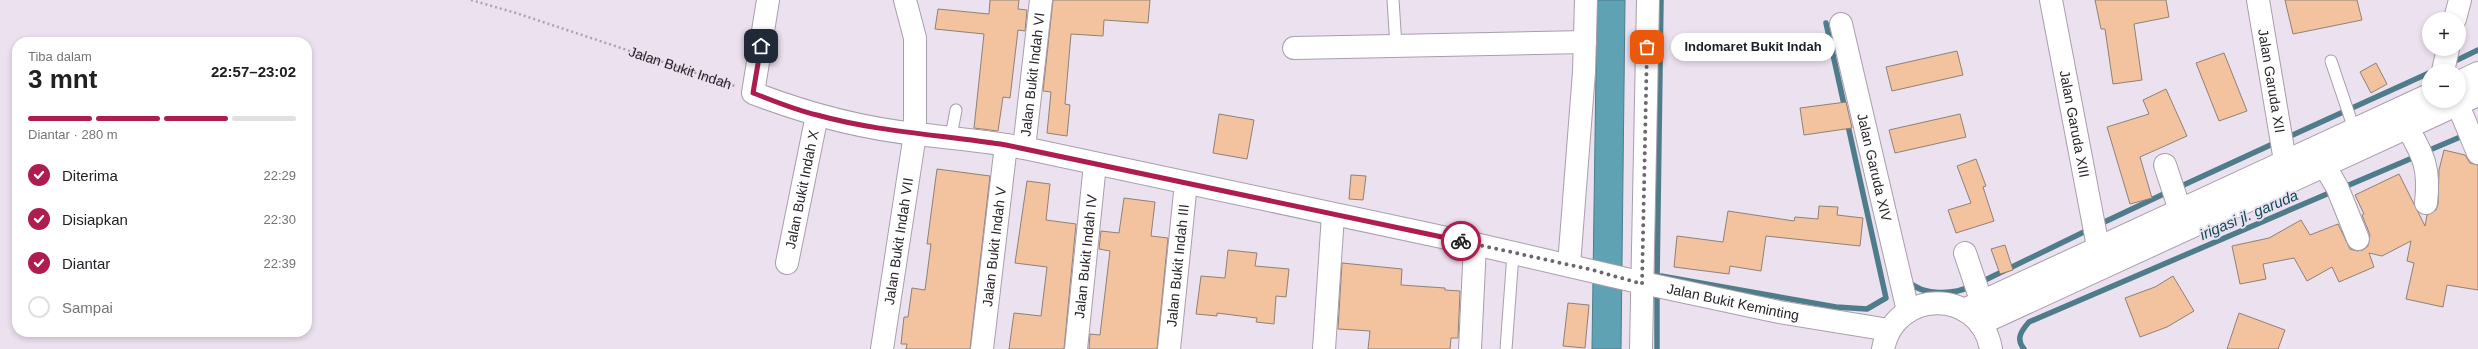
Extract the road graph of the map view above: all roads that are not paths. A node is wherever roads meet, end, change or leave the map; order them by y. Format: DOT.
graph roads {
  1 [pos="768,0"];
  2 [pos="905,0"];
  3 [pos="1041,0"];
  4 [pos="1393,0"];
  5 [pos="1586,0"];
  6 [pos="1648,0"];
  7 [pos="2051,0"];
  8 [pos="2258,0"];
  9 [pos="2460,0"];
  10 [pos="2457,12"];
  11 [pos="1841,24"];
  12 [pos="1585,42"];
  13 [pos="1396,46"];
  14 [pos="1294,48"];
  15 [pos="2331,61"];
  16 [pos="2478,73"];
  17 [pos="2466,79"];
  18 [pos="2478,95"];
  19 [pos="2466,98"];
  20 [pos="2425,108"];
  21 [pos="2436,108"];
  22 [pos="2447,108"];
  23 [pos="956,110"];
  24 [pos="817,115"];
  25 [pos="2407,127"];
  26 [pos="2354,128"];
  27 [pos="915,134"];
  28 [pos="951,136"];
  29 [pos="2472,140"];
  30 [pos="1015,146"];
  31 [pos="2285,161"];
  32 [pos="1096,164"];
  33 [pos="2165,165"];
  34 [pos="2324,165"];
  35 [pos="1186,183"];
  36 [pos="2426,203"];
  37 [pos="2180,210"];
  38 [pos="1333,215"];
  39 [pos="2358,239"];
  40 [pos="1475,244"];
  41 [pos="2098,247"];
  42 [pos="1965,253"];
  43 [pos="1514,254"];
  44 [pos="787,263"];
  45 [pos="1569,265"];
  46 [pos="1642,284"];
  47 [pos="1908,311"];
  48 [pos="1975,312"];
  49 [pos="1886,340"];
  50 [pos="882,349"];
  51 [pos="982,349"];
  52 [pos="1076,349"];
  53 [pos="1169,349"];
  54 [pos="1324,349"];
  55 [pos="1470,349"];
  56 [pos="1506,349"];
  57 [pos="1641,349"];
  58 [pos="1991,349"];
  1 -- 24 [label="street"];
  2 -- 27 [label="street, Jalan Bukit Indah VII"];
  3 -- 30 [label="street, Jalan Bukit Indah VI"];
  4 -- 13 [label="lane"];
  5 -- 12 [label="street"];
  6 -- 46 [label="street"];
  7 -- 41 [label="street, Jalan Garuda XIII"];
  8 -- 31 [label="street, Jalan Garuda XII"];
  9 -- 10 [label="street"];
  11 -- 47 [label="street, Jalan Garuda XIV"];
  12 -- 13 [label="street"];
  12 -- 45 [label="street"];
  13 -- 14 [label="street"];
  15 -- 26 [label="lane"];
  16 -- 17 [label="street"];
  18 -- 19 [label="street"];
  20 -- 26 [label="street"];
  21 -- 25 [label="street"];
  22 -- 29 [label="street"];
  23 -- 28 [label="lane"];
  24 -- 27 [label="street"];
  24 -- 44 [label="street, Jalan Bukit Indah X"];
  25 -- 34 [label="street"];
  25 -- 36 [label="street"];
  26 -- 31 [label="street"];
  27 -- 28 [label="street"];
  27 -- 50 [label="street, Jalan Bukit Indah VII"];
  28 -- 30 [label="street"];
  30 -- 32 [label="street"];
  30 -- 51 [label="street, Jalan Bukit Indah V"];
  31 -- 37 [label="street"];
  32 -- 35 [label="street"];
  32 -- 52 [label="street, Jalan Bukit Indah IV"];
  33 -- 37 [label="street"];
  34 -- 39 [label="street"];
  34 -- 48 [label="street"];
  35 -- 38 [label="street"];
  35 -- 53 [label="street, Jalan Bukit Indah III"];
  37 -- 41 [label="street"];
  38 -- 40 [label="street"];
  38 -- 54 [label="street"];
  40 -- 43 [label="street"];
  40 -- 55 [label="street"];
  41 -- 48 [label="street"];
  42 -- 48 [label="street"];
  43 -- 45 [label="street"];
  43 -- 56 [label="lane"];
  45 -- 46 [label="street"];
  46 -- 49 [label="street, Jalan Bukit Keminting"];
  46 -- 57 [label="street"];
  47 -- 48 [label="street"];
  47 -- 49 [label="street"];
  48 -- 58 [label="street"];
}
